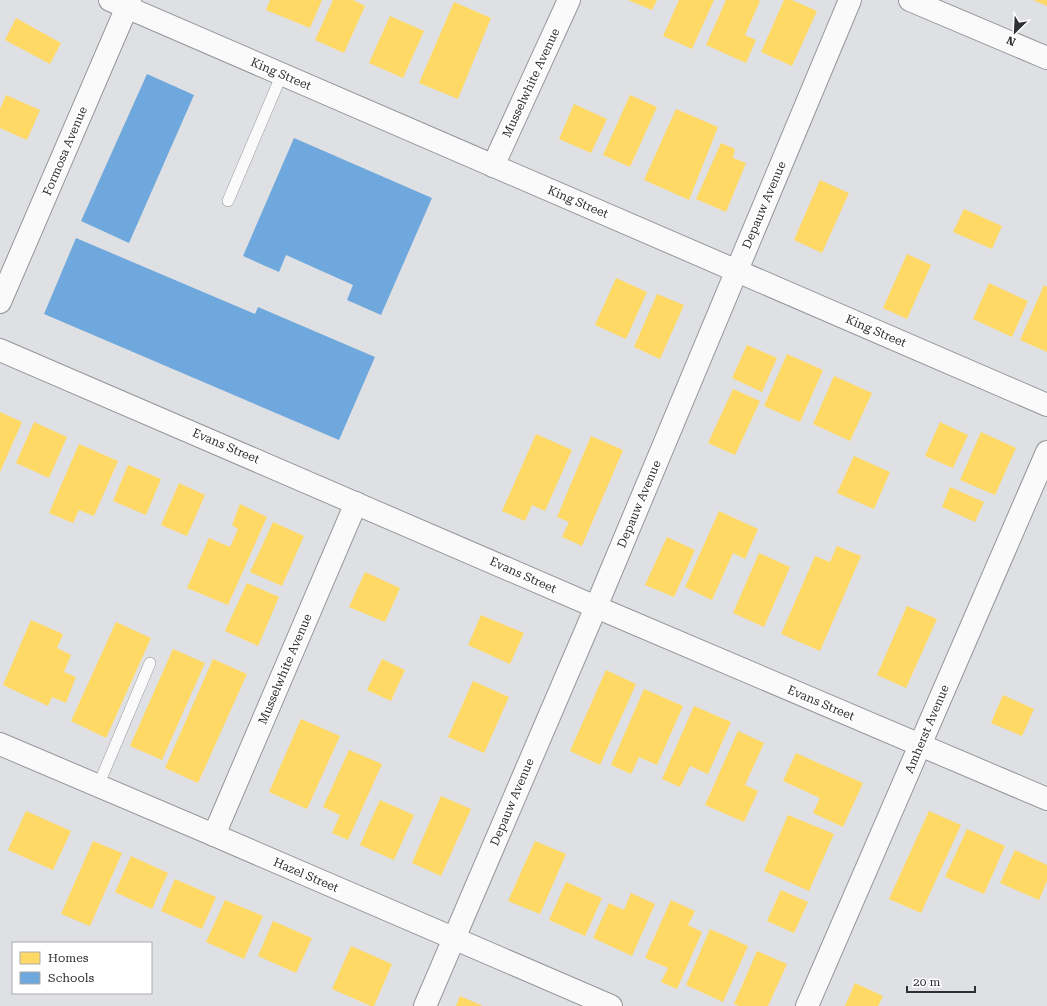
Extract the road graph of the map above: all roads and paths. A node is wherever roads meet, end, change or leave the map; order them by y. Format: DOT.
graph roads {
  1 [pos="569,0"];
  2 [pos="850,0"];
  3 [pos="910,0"];
  4 [pos="122,2"];
  5 [pos="1047,58"];
  6 [pos="282,74"];
  7 [pos="493,166"];
  8 [pos="228,201"];
  9 [pos="736,271"];
  10 [pos="0,302"];
  11 [pos="0,350"];
  12 [pos="1047,405"];
  13 [pos="1047,452"];
  14 [pos="356,503"];
  15 [pos="596,607"];
  16 [pos="150,663"];
  17 [pos="0,744"];
  18 [pos="920,745"];
  19 [pos="98,786"];
  20 [pos="1047,799"];
  21 [pos="214,835"];
  22 [pos="454,938"];
  23 [pos="425,1006"];
  24 [pos="611,1006"];
  25 [pos="807,1006"];
  1 -- 7 [label="street, Musselwhite Avenue"];
  2 -- 9 [label="street, Depauw Avenue"];
  3 -- 5 [label="street"];
  4 -- 6 [label="street, King Street"];
  4 -- 10 [label="street, Formosa Avenue"];
  6 -- 7 [label="street, King Street"];
  6 -- 8 [label="lane"];
  7 -- 9 [label="street, King Street"];
  9 -- 12 [label="street, King Street"];
  9 -- 15 [label="street, Depauw Avenue"];
  11 -- 14 [label="street, Evans Street"];
  13 -- 18 [label="street, Amherst Avenue"];
  14 -- 15 [label="street, Evans Street"];
  14 -- 21 [label="street, Musselwhite Avenue"];
  15 -- 18 [label="street, Evans Street"];
  15 -- 22 [label="street, Depauw Avenue"];
  16 -- 19 [label="lane"];
  17 -- 19 [label="street, Hazel Street"];
  18 -- 20 [label="street, Evans Street"];
  18 -- 25 [label="street, Amherst Avenue"];
  19 -- 21 [label="street, Hazel Street"];
  21 -- 22 [label="street, Hazel Street"];
  22 -- 23 [label="street, Depauw Avenue"];
  22 -- 24 [label="street, Hazel Street"];
}
